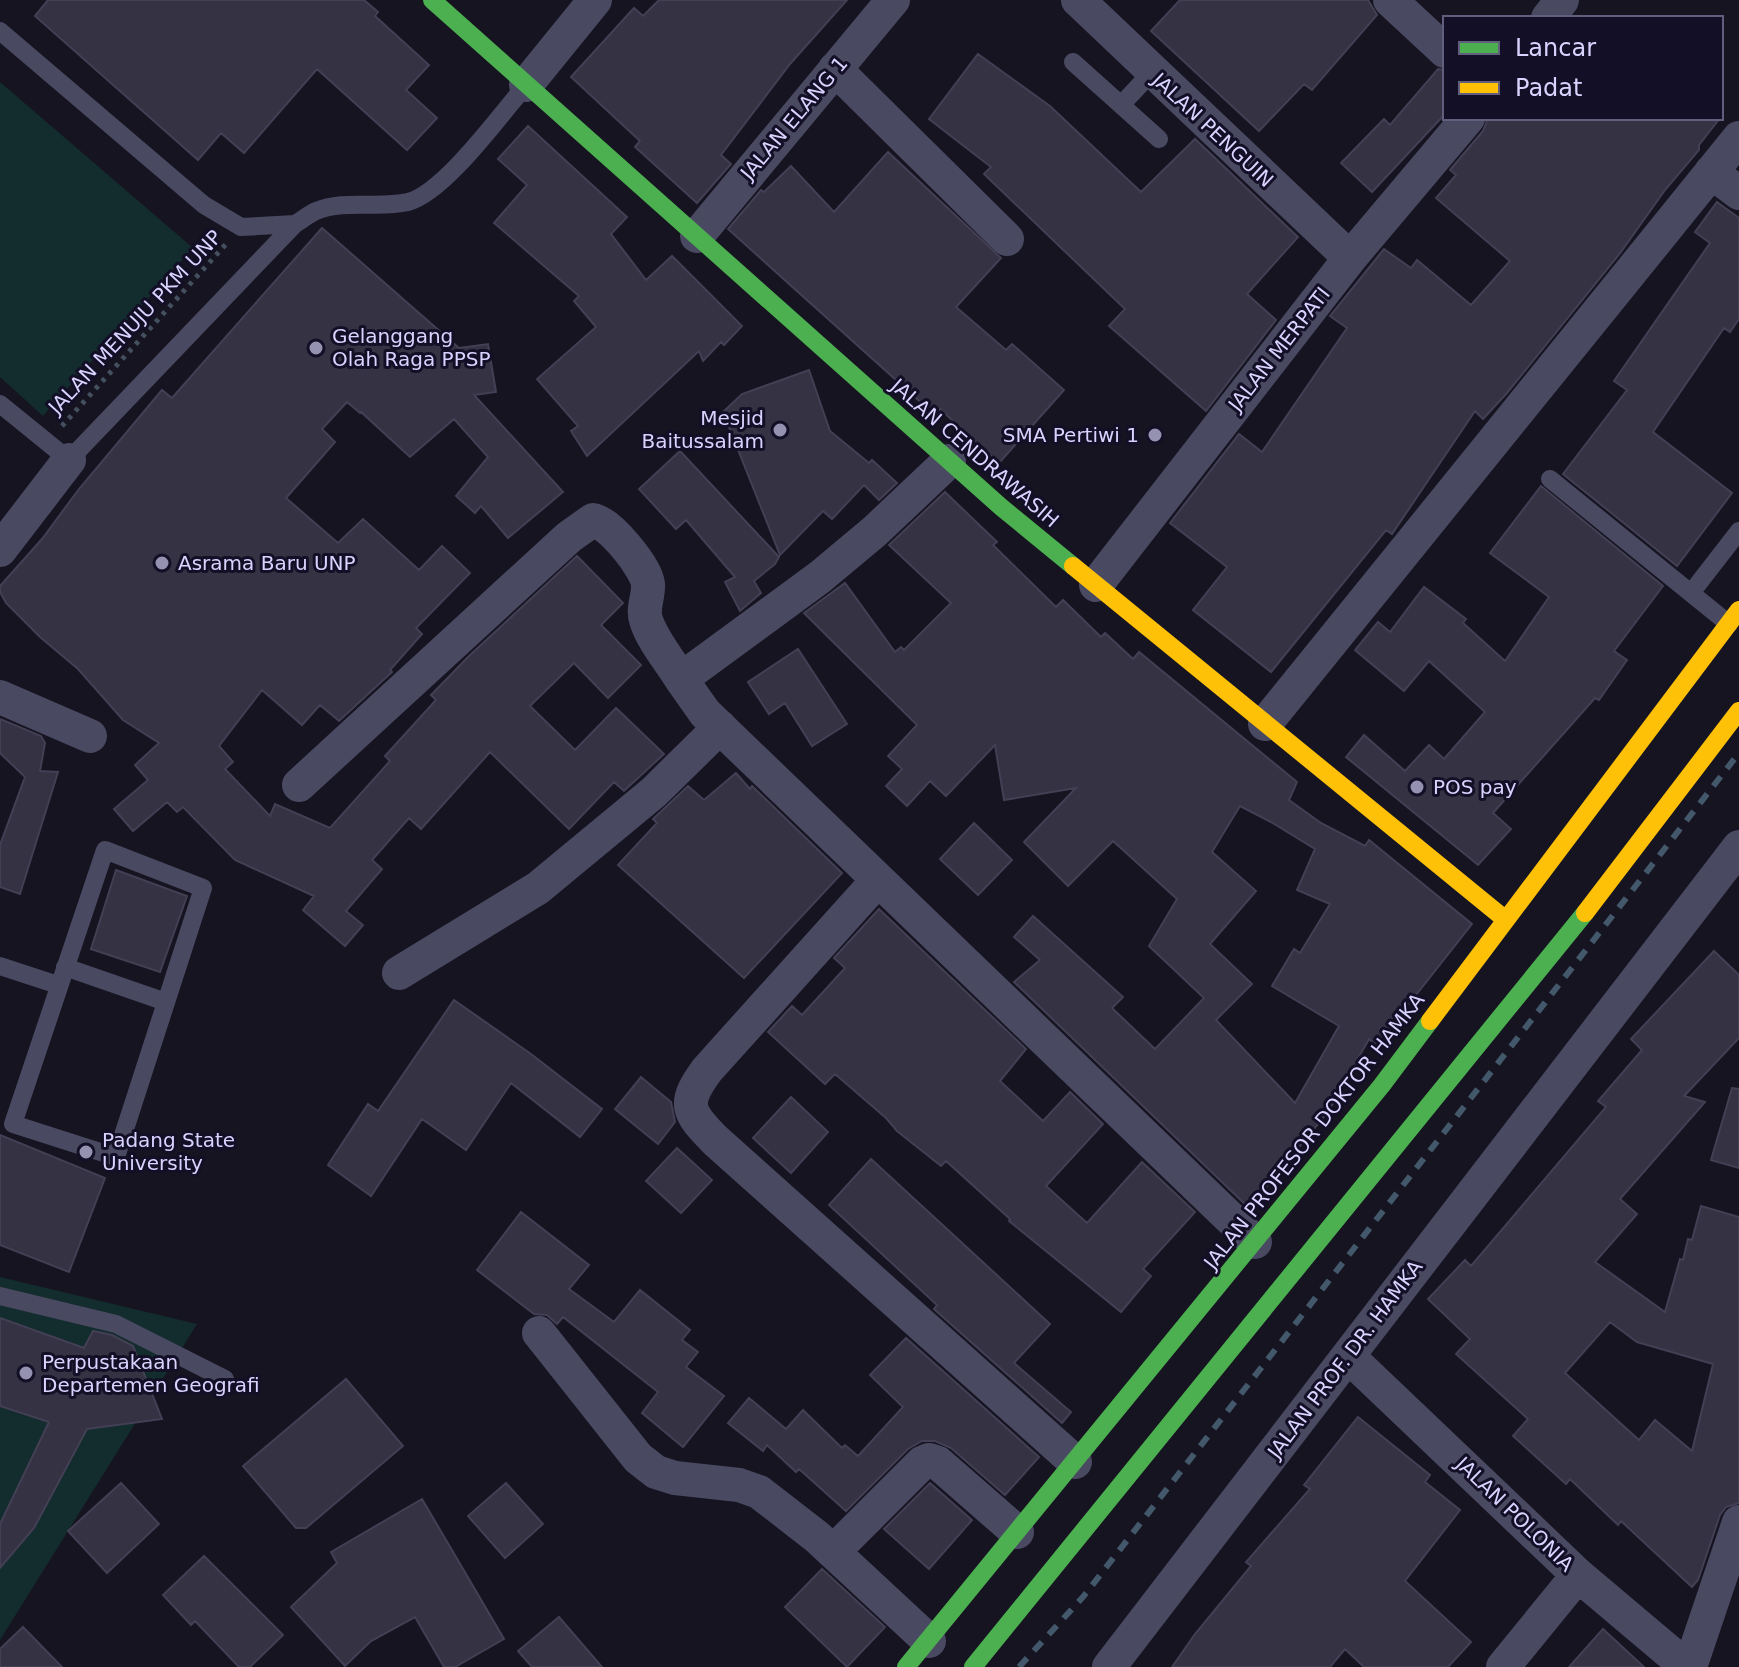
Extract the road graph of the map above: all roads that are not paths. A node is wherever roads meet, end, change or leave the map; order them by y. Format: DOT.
graph roads {
  1 [pos="432,0"];
  2 [pos="595,0"];
  3 [pos="893,0"];
  4 [pos="1078,0"];
  5 [pos="1390,0"];
  6 [pos="1562,0"];
  7 [pos="1550,16"];
  8 [pos="0,31"];
  9 [pos="1443,49"];
  10 [pos="1073,62"];
  11 [pos="835,69"];
  12 [pos="1152,72"];
  13 [pos="526,85"];
  14 [pos="1121,105"];
  15 [pos="1466,120"];
  16 [pos="1739,138"];
  17 [pos="1159,139"];
  18 [pos="1711,172"];
  19 [pos="1739,193"];
  20 [pos="295,224"];
  21 [pos="697,236"];
  22 [pos="1007,239"];
  23 [pos="1350,258"];
  24 [pos="0,404"];
  25 [pos="57,452"];
  26 [pos="949,461"];
  27 [pos="1550,479"];
  28 [pos="1739,531"];
  29 [pos="0,550"];
  30 [pos="1096,585"];
  31 [pos="1691,593"];
  32 [pos="1734,617"];
  33 [pos="681,679"];
  34 [pos="0,697"];
  35 [pos="1739,711"];
  36 [pos="1265,724"];
  37 [pos="720,727"];
  38 [pos="90,736"];
  39 [pos="299,785"];
  40 [pos="1739,847"];
  41 [pos="877,881"];
  42 [pos="1506,920"];
  43 [pos="0,966"];
  44 [pos="65,967"];
  45 [pos="399,973"];
  46 [pos="58,985"];
  47 [pos="166,1002"];
  48 [pos="1255,1242"];
  49 [pos="0,1296"];
  50 [pos="539,1333"];
  51 [pos="1348,1356"];
  52 [pos="225,1379"];
  53 [pos="1075,1462"];
  54 [pos="1739,1522"];
  55 [pos="1017,1532"];
  56 [pos="833,1552"];
  57 [pos="1578,1575"];
  58 [pos="929,1641"];
  59 [pos="906,1667"];
  60 [pos="973,1667"];
  61 [pos="1109,1667"];
  62 [pos="1503,1667"];
  63 [pos="1688,1667"];
  1 -- 13 [label="main road, JALAN CENDRAWASIH"];
  2 -- 13 [label="street"];
  3 -- 11 [label="street, JALAN ELANG 1"];
  4 -- 12 [label="street, JALAN PENGUIN"];
  5 -- 9 [label="street"];
  6 -- 7 [label="street"];
  8 -- 20 [label="lane"];
  10 -- 14 [label="lane"];
  11 -- 21 [label="street, JALAN ELANG 1"];
  11 -- 22 [label="street"];
  12 -- 14 [label="lane"];
  12 -- 23 [label="street, JALAN PENGUIN"];
  13 -- 20 [label="lane"];
  13 -- 21 [label="main road, JALAN CENDRAWASIH"];
  14 -- 17 [label="lane"];
  15 -- 23 [label="street, JALAN MERPATI"];
  16 -- 18 [label="street"];
  18 -- 19 [label="street"];
  18 -- 36 [label="street"];
  20 -- 25 [label="lane"];
  21 -- 26 [label="main road, JALAN CENDRAWASIH"];
  23 -- 30 [label="street, JALAN MERPATI"];
  24 -- 25 [label="lane"];
  25 -- 29 [label="street"];
  26 -- 30 [label="main road, JALAN CENDRAWASIH"];
  26 -- 33 [label="street"];
  27 -- 31 [label="lane"];
  28 -- 31 [label="lane"];
  30 -- 36 [label="main road, JALAN CENDRAWASIH"];
  31 -- 32 [label="lane"];
  32 -- 42 [label="main road, JALAN PROFESOR DOKTOR HAMKA"];
  33 -- 37 [label="street"];
  33 -- 39 [label="street"];
  34 -- 38 [label="street"];
  35 -- 60 [label="main road"];
  36 -- 42 [label="main road, JALAN CENDRAWASIH"];
  37 -- 41 [label="street"];
  37 -- 45 [label="street"];
  40 -- 51 [label="street, JALAN PROF. DR. HAMKA"];
  41 -- 48 [label="street"];
  41 -- 53 [label="street"];
  42 -- 48 [label="main road, JALAN PROFESOR DOKTOR HAMKA"];
  43 -- 46 [label="lane"];
  44 -- 46 [label="lane"];
  44 -- 47 [label="lane"];
  44 -- 47 [label="lane"];
  46 -- 47 [label="lane"];
  48 -- 53 [label="main road, JALAN PROFESOR DOKTOR HAMKA"];
  49 -- 52 [label="lane"];
  50 -- 56 [label="street"];
  51 -- 57 [label="street, JALAN POLONIA"];
  51 -- 61 [label="street, JALAN PROF. DR. HAMKA"];
  53 -- 55 [label="main road, JALAN PROFESOR DOKTOR HAMKA"];
  54 -- 63 [label="street"];
  55 -- 56 [label="street"];
  55 -- 58 [label="main road, JALAN PROFESOR DOKTOR HAMKA"];
  56 -- 58 [label="street"];
  57 -- 62 [label="street"];
  57 -- 63 [label="street, JALAN POLONIA"];
  58 -- 59 [label="main road, JALAN PROFESOR DOKTOR HAMKA"];
}
